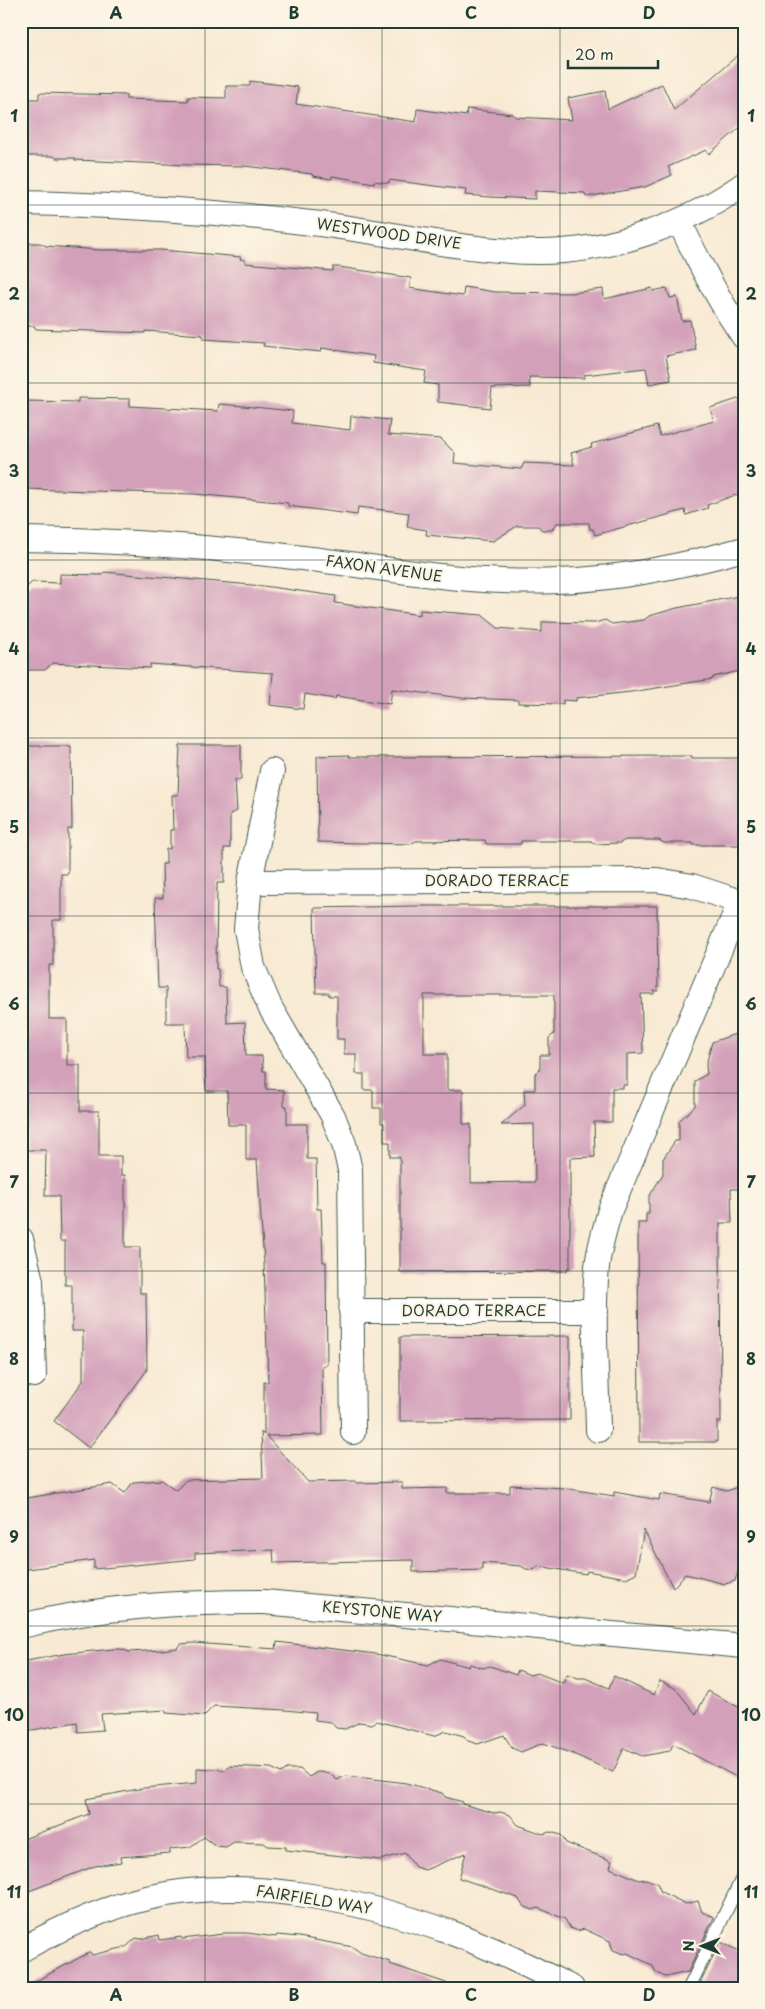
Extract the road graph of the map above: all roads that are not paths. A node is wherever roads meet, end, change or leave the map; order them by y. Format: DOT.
graph roads {
  1 [pos="744,184"];
  2 [pos="21,203"];
  3 [pos="679,221"];
  4 [pos="744,337"];
  5 [pos="21,539"];
  6 [pos="744,549"];
  7 [pos="272,771"];
  8 [pos="250,882"];
  9 [pos="742,903"];
  10 [pos="21,1239"];
  11 [pos="352,1311"];
  12 [pos="596,1311"];
  13 [pos="34,1375"];
  14 [pos="598,1430"];
  15 [pos="353,1432"];
  16 [pos="21,1626"];
  17 [pos="744,1646"];
  18 [pos="744,1874"];
  19 [pos="21,1950"];
  20 [pos="572,1988"];
  21 [pos="690,1988"];
  1 -- 3 [label="street, WESTWOOD DRIVE"];
  2 -- 3 [label="street, WESTWOOD DRIVE"];
  3 -- 4 [label="street"];
  5 -- 6 [label="street, FAXON AVENUE"];
  7 -- 8 [label="street"];
  8 -- 9 [label="street, DORADO TERRACE"];
  8 -- 11 [label="street"];
  9 -- 12 [label="street, DORADO TERRACE"];
  10 -- 13 [label="street"];
  11 -- 12 [label="street, DORADO TERRACE"];
  11 -- 15 [label="street"];
  12 -- 14 [label="street, DORADO TERRACE"];
  16 -- 17 [label="street, KEYSTONE WAY"];
  18 -- 21 [label="lane"];
  19 -- 20 [label="street, FAIRFIELD WAY"];
}
